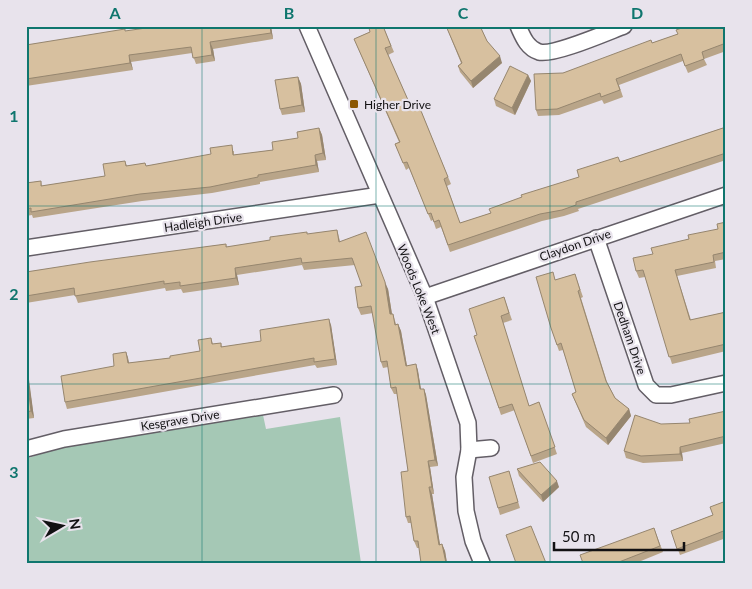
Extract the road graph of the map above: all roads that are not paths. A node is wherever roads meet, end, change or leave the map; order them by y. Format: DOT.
graph roads {
  1 [pos="307,26"];
  2 [pos="518,26"];
  3 [pos="624,26"];
  4 [pos="380,195"];
  5 [pos="726,195"];
  6 [pos="596,238"];
  7 [pos="26,248"];
  8 [pos="424,297"];
  9 [pos="726,383"];
  10 [pos="334,395"];
  11 [pos="491,448"];
  12 [pos="26,449"];
  13 [pos="469,450"];
  14 [pos="482,563"];
  1 -- 4 [label="street, Woods Loke West"];
  2 -- 3 [label="street"];
  4 -- 7 [label="street, Hadleigh Drive"];
  4 -- 8 [label="street, Woods Loke West"];
  5 -- 6 [label="street, Claydon Drive"];
  6 -- 8 [label="street, Claydon Drive"];
  6 -- 9 [label="street, Dedham Drive"];
  8 -- 13 [label="street, Woods Loke West"];
  10 -- 12 [label="street, Kesgrave Drive"];
  11 -- 13 [label="street"];
  13 -- 14 [label="street, Woods Loke West"];
}
